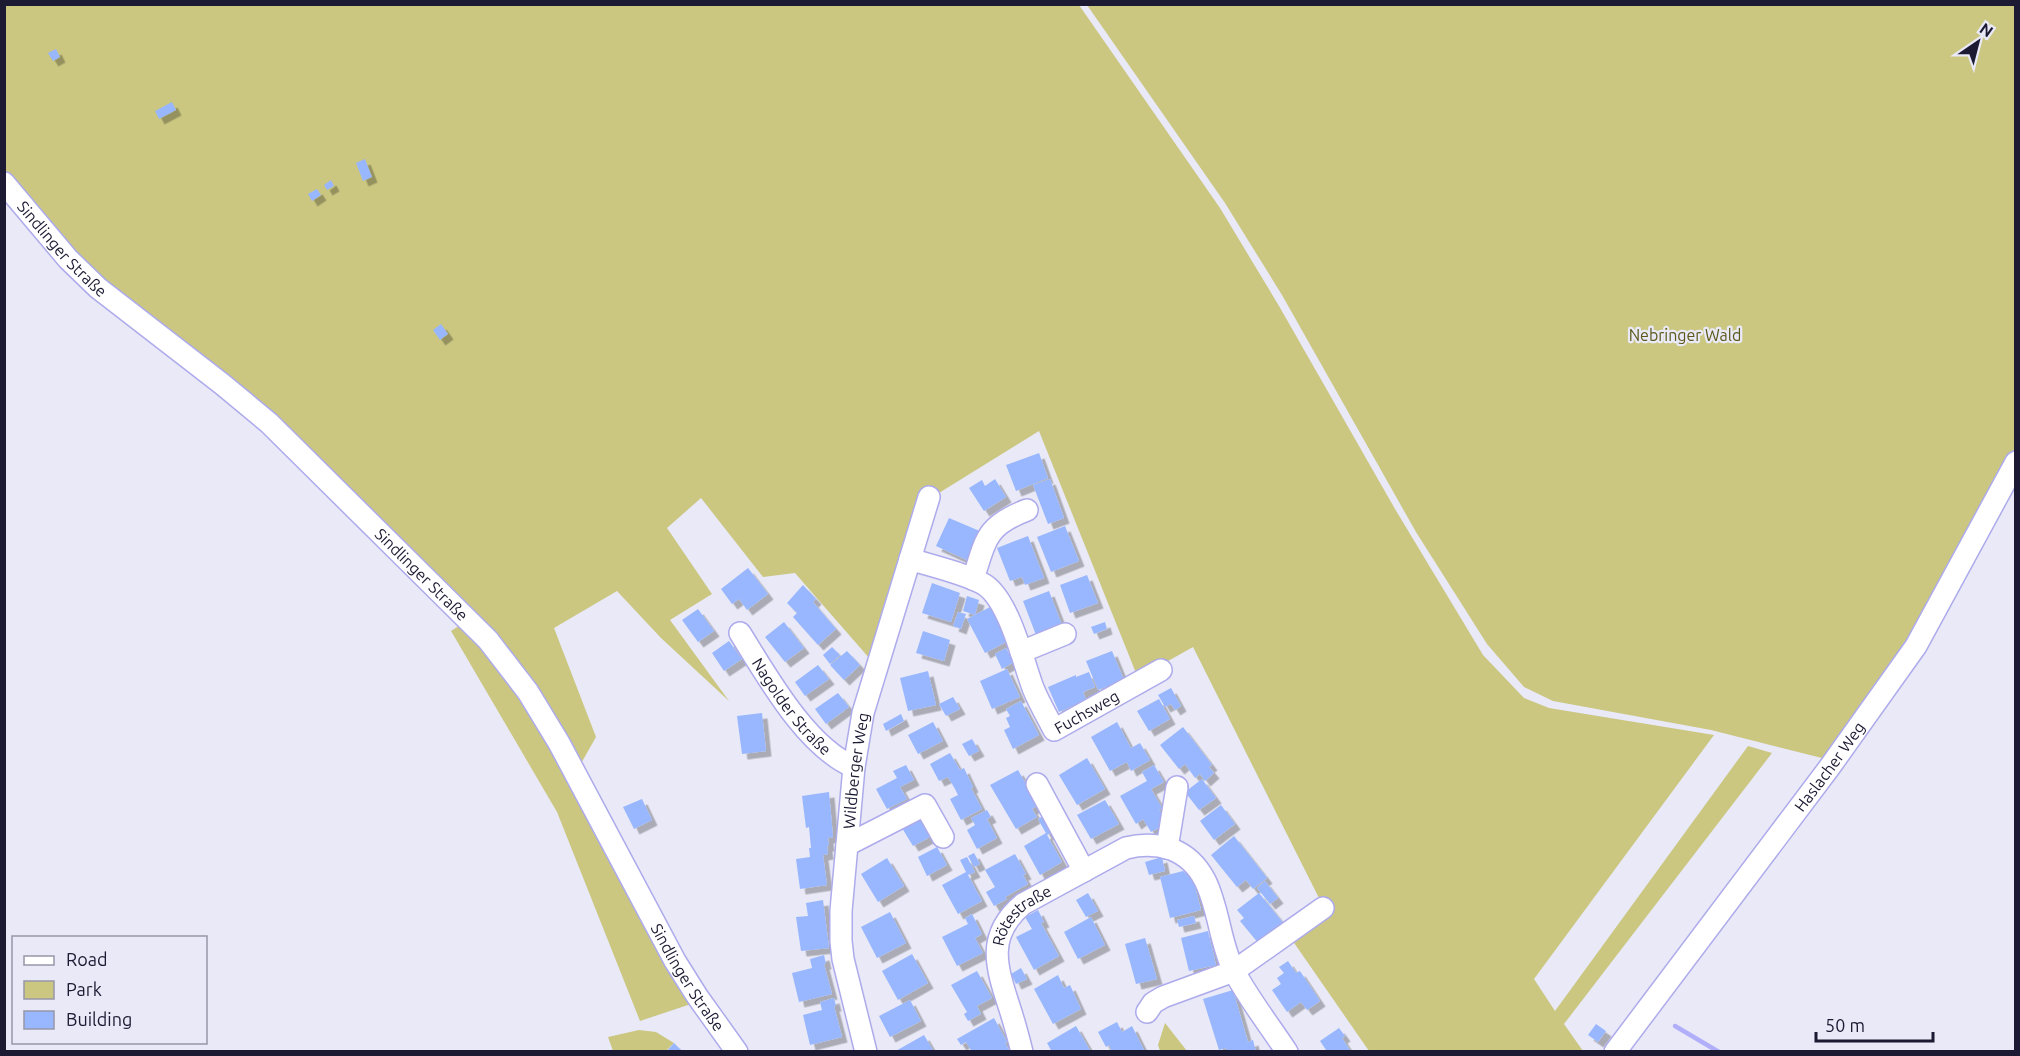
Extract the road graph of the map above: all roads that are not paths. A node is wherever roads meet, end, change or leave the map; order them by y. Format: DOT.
graph roads {
  1 [pos="4,183"];
  2 [pos="2016,462"];
  3 [pos="929,497"];
  4 [pos="1027,510"];
  5 [pos="910,559"];
  6 [pos="973,579"];
  7 [pos="740,633"];
  8 [pos="1065,634"];
  9 [pos="1021,652"];
  10 [pos="1161,670"];
  11 [pos="854,767"];
  12 [pos="1037,784"];
  13 [pos="1177,786"];
  14 [pos="944,837"];
  15 [pos="847,845"];
  16 [pos="1167,848"];
  17 [pos="1084,871"];
  18 [pos="1323,908"];
  19 [pos="1234,971"];
  20 [pos="1148,1012"];
  21 [pos="737,1052"];
  22 [pos="866,1052"];
  23 [pos="1022,1052"];
  24 [pos="1287,1052"];
  25 [pos="1615,1052"];
  1 -- 21 [label="street, Sindlinger Straße"];
  2 -- 25 [label="street, Haslacher Weg"];
  3 -- 5 [label="street, Wildberger Weg"];
  4 -- 6 [label="street"];
  5 -- 6 [label="street, Fuchsweg"];
  5 -- 11 [label="street, Wildberger Weg"];
  6 -- 9 [label="street, Fuchsweg"];
  7 -- 11 [label="street, Nagolder Straße"];
  8 -- 9 [label="street"];
  9 -- 10 [label="street, Fuchsweg"];
  11 -- 15 [label="street, Wildberger Weg"];
  12 -- 17 [label="street"];
  13 -- 16 [label="street"];
  14 -- 15 [label="street"];
  15 -- 22 [label="street, Wildberger Weg"];
  16 -- 17 [label="street, Rötestraße"];
  16 -- 19 [label="street, Rötestraße"];
  17 -- 23 [label="street, Rötestraße"];
  18 -- 19 [label="street"];
  19 -- 20 [label="street"];
  19 -- 24 [label="street, Rötestraße"];
}
